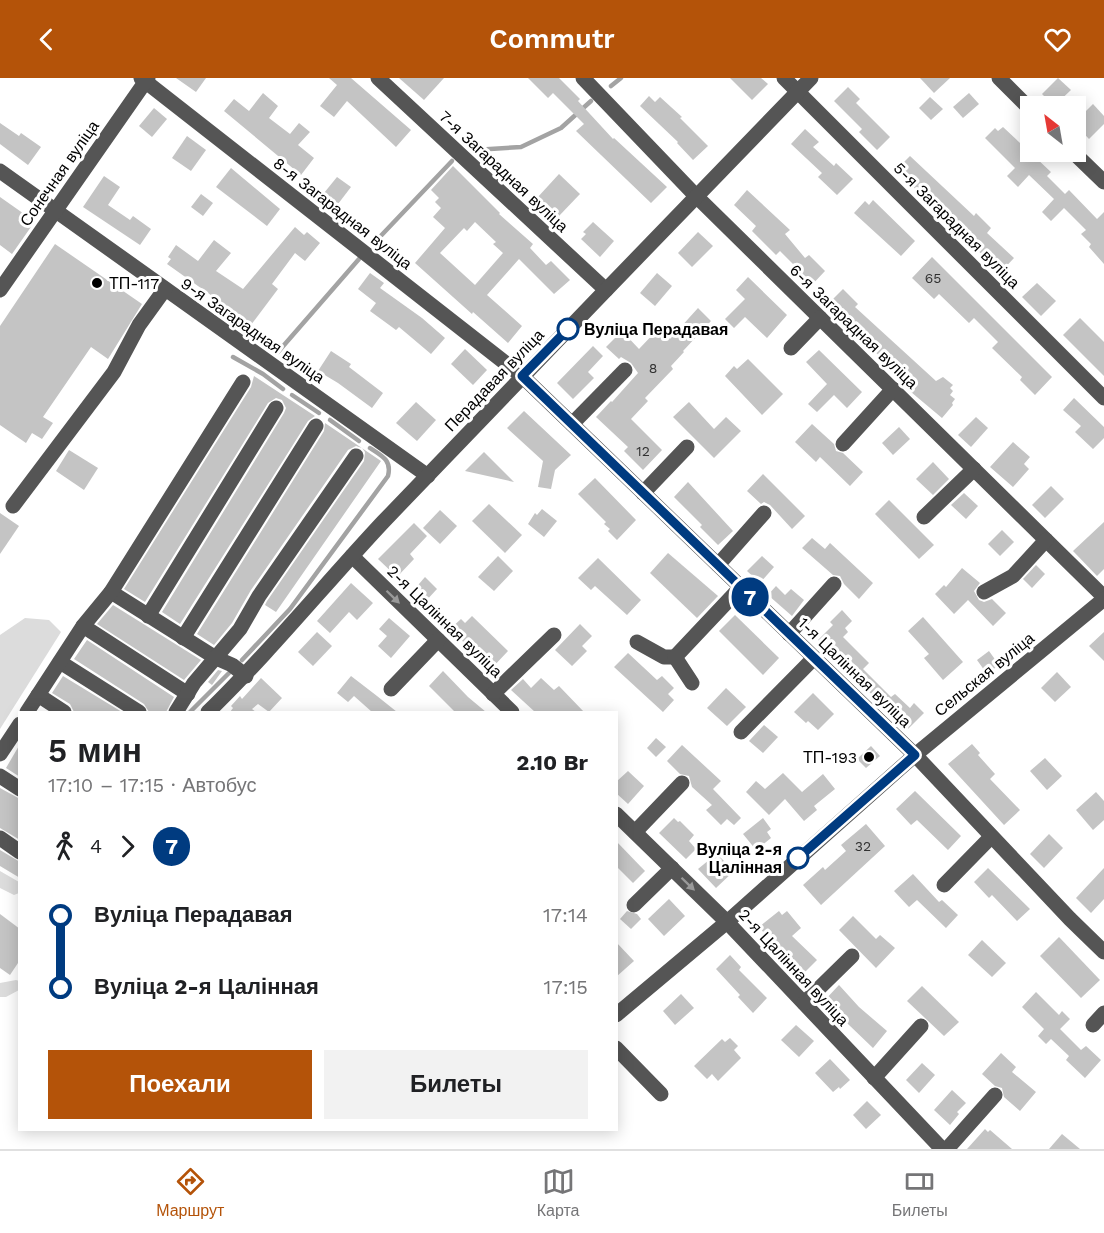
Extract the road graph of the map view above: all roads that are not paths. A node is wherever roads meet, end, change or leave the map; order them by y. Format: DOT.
graph roads {
  1 [pos="378,78"];
  2 [pos="582,78"];
  3 [pos="784,78"];
  4 [pos="811,78"];
  5 [pos="999,78"];
  6 [pos="145,79"];
  7 [pos="798,92"];
  8 [pos="1020,99"];
  9 [pos="1083,162"];
  10 [pos="0,171"];
  11 [pos="1104,182"];
  12 [pos="696,196"];
  13 [pos="54,210"];
  14 [pos="165,289"];
  15 [pos="0,290"];
  16 [pos="606,290"];
  17 [pos="820,318"];
  18 [pos="790,348"];
  19 [pos="625,369"];
  20 [pos="522,376"];
  21 [pos="243,382"];
  22 [pos="893,389"];
  23 [pos="1104,398"];
  24 [pos="276,408"];
  25 [pos="572,424"];
  26 [pos="316,426"];
  27 [pos="843,444"];
  28 [pos="687,447"];
  29 [pos="356,456"];
  30 [pos="974,469"];
  31 [pos="428,476"];
  32 [pos="643,493"];
  33 [pos="13,506"];
  34 [pos="764,513"];
  35 [pos="924,517"];
  36 [pos="1046,540"];
  37 [pos="352,556"];
  38 [pos="717,565"];
  39 [pos="834,584"];
  40 [pos="741,587"];
  41 [pos="111,592"];
  42 [pos="984,592"];
  43 [pos="1104,598"];
  44 [pos="148,616"];
  45 [pos="83,626"];
  46 [pos="789,634"];
  47 [pos="555,635"];
  48 [pos="183,638"];
  49 [pos="438,640"];
  50 [pos="637,642"];
  51 [pos="675,657"];
  52 [pos="216,658"];
  53 [pos="814,658"];
  54 [pos="60,662"];
  55 [pos="246,676"];
  56 [pos="692,682"];
  57 [pos="391,689"];
  58 [pos="188,694"];
  59 [pos="493,694"];
  60 [pos="38,695"];
  61 [pos="28,711"];
  62 [pos="62,711"];
  63 [pos="137,711"];
  64 [pos="177,711"];
  65 [pos="209,711"];
  66 [pos="511,711"];
  67 [pos="18,729"];
  68 [pos="741,732"];
  69 [pos="0,754"];
  70 [pos="915,755"];
  71 [pos="0,776"];
  72 [pos="682,783"];
  73 [pos="18,788"];
  74 [pos="618,816"];
  75 [pos="635,832"];
  76 [pos="991,837"];
  77 [pos="0,838"];
  78 [pos="18,851"];
  79 [pos="672,868"];
  80 [pos="944,885"];
  81 [pos="634,905"];
  82 [pos="727,922"];
  83 [pos="1104,952"];
  84 [pos="852,956"];
  85 [pos="804,1003"];
  86 [pos="618,1013"];
  87 [pos="1104,1013"];
  88 [pos="1093,1025"];
  89 [pos="921,1026"];
  90 [pos="618,1050"];
  91 [pos="874,1078"];
  92 [pos="661,1094"];
  93 [pos="995,1095"];
  94 [pos="942,1149"];
  95 [pos="947,1149"];
  1 -- 16 [label="street, 7-я Загарадная вуліца"];
  2 -- 12 [label="street, 6-я Загарадная вуліца"];
  3 -- 7 [label="street, 5-я Загарадная вуліца"];
  4 -- 7 [label="street, Перадавая вуліца"];
  5 -- 8 [label="street"];
  6 -- 13 [label="street, Сонечная вуліца"];
  6 -- 20 [label="street, 8-я Загарадная вуліца"];
  7 -- 12 [label="street, Перадавая вуліца"];
  7 -- 23 [label="street, 5-я Загарадная вуліца"];
  9 -- 11 [label="street"];
  10 -- 13 [label="street, 9-я Загарадная вуліца"];
  12 -- 16 [label="street, Перадавая вуліца"];
  12 -- 17 [label="street, 6-я Загарадная вуліца"];
  13 -- 14 [label="street, 9-я Загарадная вуліца"];
  13 -- 15 [label="street, Сонечная вуліца"];
  14 -- 31 [label="street, 9-я Загарадная вуліца"];
  14 -- 33 [label="street"];
  16 -- 20 [label="street, Перадавая вуліца"];
  17 -- 18 [label="street"];
  17 -- 22 [label="street, 6-я Загарадная вуліца"];
  19 -- 25 [label="street"];
  20 -- 25 [label="street, 1-я Цалінная вуліца"];
  20 -- 31 [label="street, Перадавая вуліца"];
  21 -- 41 [label="street"];
  22 -- 27 [label="street"];
  22 -- 30 [label="street, 6-я Загарадная вуліца"];
  24 -- 44 [label="street"];
  25 -- 32 [label="street, 1-я Цалінная вуліца"];
  26 -- 48 [label="street"];
  28 -- 32 [label="street"];
  29 -- 52 [label="street"];
  30 -- 35 [label="street"];
  30 -- 36 [label="street, 6-я Загарадная вуліца"];
  31 -- 37 [label="street, Перадавая вуліца"];
  32 -- 38 [label="street, 1-я Цалінная вуліца"];
  34 -- 38 [label="street"];
  36 -- 42 [label="street"];
  36 -- 43 [label="street, 6-я Загарадная вуліца"];
  37 -- 49 [label="street, 2-я Цалінная вуліца, one-way"];
  37 -- 55 [label="street, Перадавая вуліца"];
  38 -- 40 [label="street, 1-я Цалінная вуліца"];
  39 -- 46 [label="street"];
  40 -- 46 [label="street, 1-я Цалінная вуліца"];
  40 -- 51 [label="street"];
  41 -- 44 [label="street"];
  41 -- 45 [label="street"];
  43 -- 70 [label="street, Сельская вуліца"];
  44 -- 48 [label="street"];
  45 -- 54 [label="street"];
  45 -- 58 [label="street"];
  46 -- 53 [label="street, 1-я Цалінная вуліца"];
  47 -- 59 [label="street"];
  48 -- 52 [label="street"];
  49 -- 57 [label="street"];
  49 -- 59 [label="street, 2-я Цалінная вуліца"];
  50 -- 51 [label="street"];
  51 -- 56 [label="street"];
  52 -- 55 [label="street"];
  52 -- 58 [label="street"];
  53 -- 68 [label="street"];
  53 -- 70 [label="street, 1-я Цалінная вуліца"];
  54 -- 60 [label="street"];
  54 -- 63 [label="street"];
  55 -- 65 [label="street, Перадавая вуліца"];
  58 -- 64 [label="street"];
  59 -- 66 [label="street, 2-я Цалінная вуліца"];
  60 -- 61 [label="street"];
  60 -- 62 [label="street"];
  67 -- 69 [label="street"];
  70 -- 76 [label="street, 1-я Цалінная вуліца"];
  70 -- 82 [label="street, Сельская вуліца"];
  71 -- 73 [label="street"];
  72 -- 75 [label="street"];
  74 -- 75 [label="street, 2-я Цалінная вуліца"];
  75 -- 79 [label="street, 2-я Цалінная вуліца"];
  76 -- 80 [label="street"];
  76 -- 83 [label="street, 1-я Цалінная вуліца"];
  77 -- 78 [label="street"];
  79 -- 81 [label="street"];
  79 -- 82 [label="street, 2-я Цалінная вуліца, one-way"];
  82 -- 85 [label="street, 2-я Цалінная вуліца"];
  82 -- 86 [label="street, Сельская вуліца"];
  84 -- 85 [label="street"];
  85 -- 91 [label="street, 2-я Цалінная вуліца"];
  87 -- 88 [label="street"];
  89 -- 91 [label="street"];
  90 -- 92 [label="street"];
  91 -- 94 [label="street, 2-я Цалінная вуліца"];
  93 -- 95 [label="street"];
}
